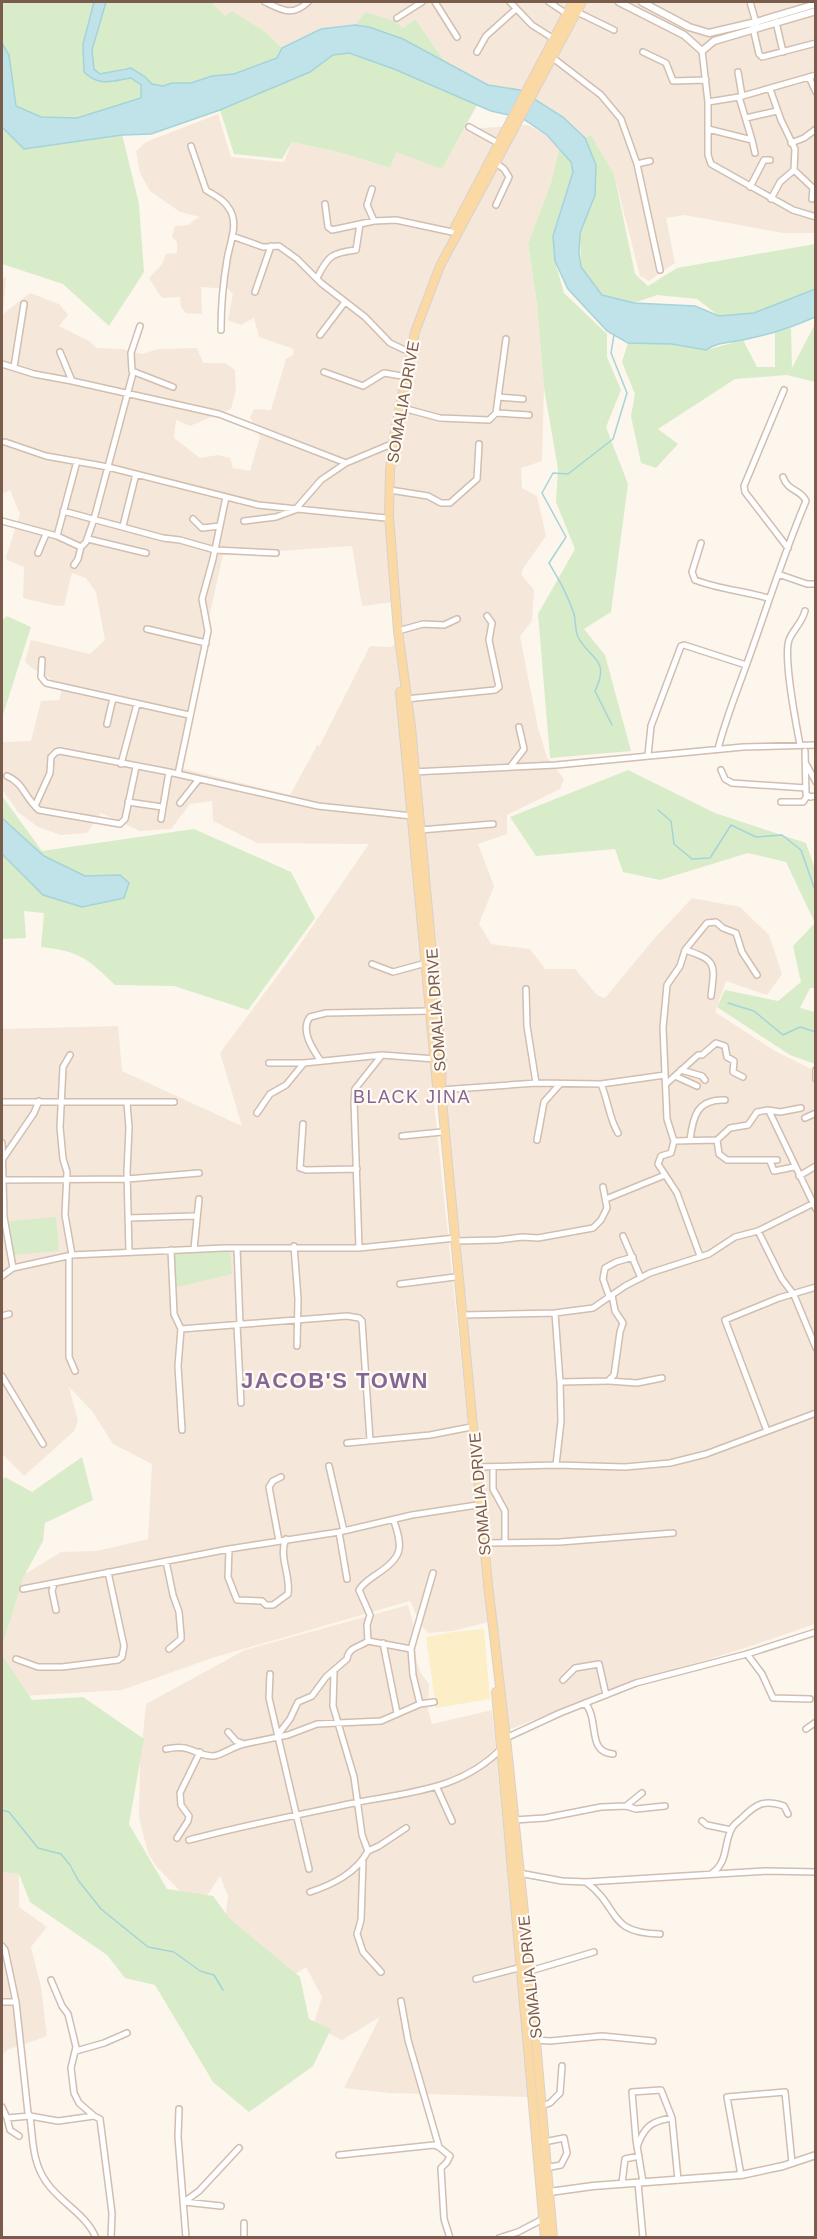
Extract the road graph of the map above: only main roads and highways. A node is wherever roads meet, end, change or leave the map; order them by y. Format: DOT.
graph roads {
  1 [pos="573,2"];
  2 [pos="582,2"];
  3 [pos="532,89"];
  4 [pos="513,123"];
  5 [pos="391,446"];
  6 [pos="412,772"];
  7 [pos="455,1239"];
  8 [pos="476,1467"];
  9 [pos="526,1969"];
  10 [pos="543,2168"];
  11 [pos="546,2193"];
  12 [pos="545,2238"];
  13 [pos="553,2238"];
  1 -- 3 [label="main road, SOMALIA DRIVE"];
  2 -- 3 [label="main road, SOMALIA DRIVE"];
  3 -- 4 [label="main road, SOMALIA DRIVE"];
  4 -- 5 [label="main road, SOMALIA DRIVE"];
  4 -- 5 [label="main road, SOMALIA DRIVE"];
  5 -- 6 [label="main road, SOMALIA DRIVE"];
  5 -- 6 [label="main road, SOMALIA DRIVE"];
  6 -- 7 [label="main road, SOMALIA DRIVE"];
  6 -- 7 [label="main road, SOMALIA DRIVE"];
  7 -- 8 [label="main road, SOMALIA DRIVE"];
  7 -- 8 [label="main road, SOMALIA DRIVE"];
  8 -- 9 [label="main road, SOMALIA DRIVE"];
  8 -- 9 [label="main road, SOMALIA DRIVE"];
  9 -- 10 [label="main road, SOMALIA DRIVE"];
  9 -- 10 [label="main road, SOMALIA DRIVE"];
  10 -- 11 [label="main road, SOMALIA DRIVE"];
  11 -- 12 [label="main road, SOMALIA DRIVE"];
  11 -- 13 [label="main road, SOMALIA DRIVE"];
}
